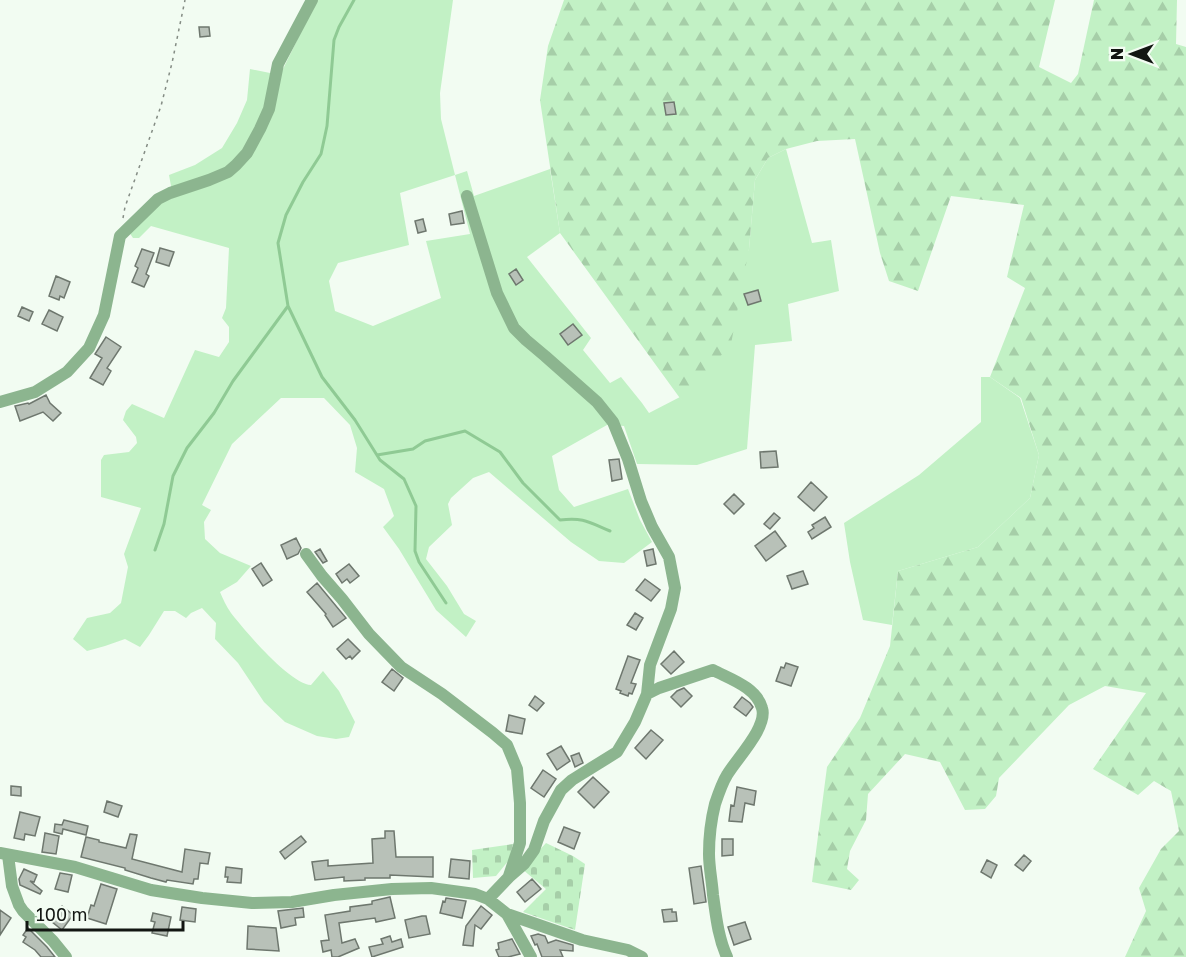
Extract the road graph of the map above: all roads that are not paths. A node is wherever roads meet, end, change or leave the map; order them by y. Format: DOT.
graph roads {
  1 [pos="312,0"];
  2 [pos="467,196"];
  3 [pos="0,402"];
  4 [pos="306,554"];
  5 [pos="647,694"];
  6 [pos="4,854"];
  7 [pos="509,877"];
  8 [pos="488,899"];
  9 [pos="507,914"];
  10 [pos="66,957"];
  11 [pos="531,957"];
  12 [pos="642,957"];
  13 [pos="727,957"];
  1 -- 3 [label="street"];
  2 -- 5 [label="street"];
  4 -- 7 [label="street"];
  5 -- 7 [label="street"];
  5 -- 13 [label="street"];
  6 -- 8 [label="street"];
  6 -- 10 [label="street"];
  7 -- 8 [label="street"];
  8 -- 9 [label="street"];
  9 -- 11 [label="street"];
  9 -- 12 [label="street"];
}
